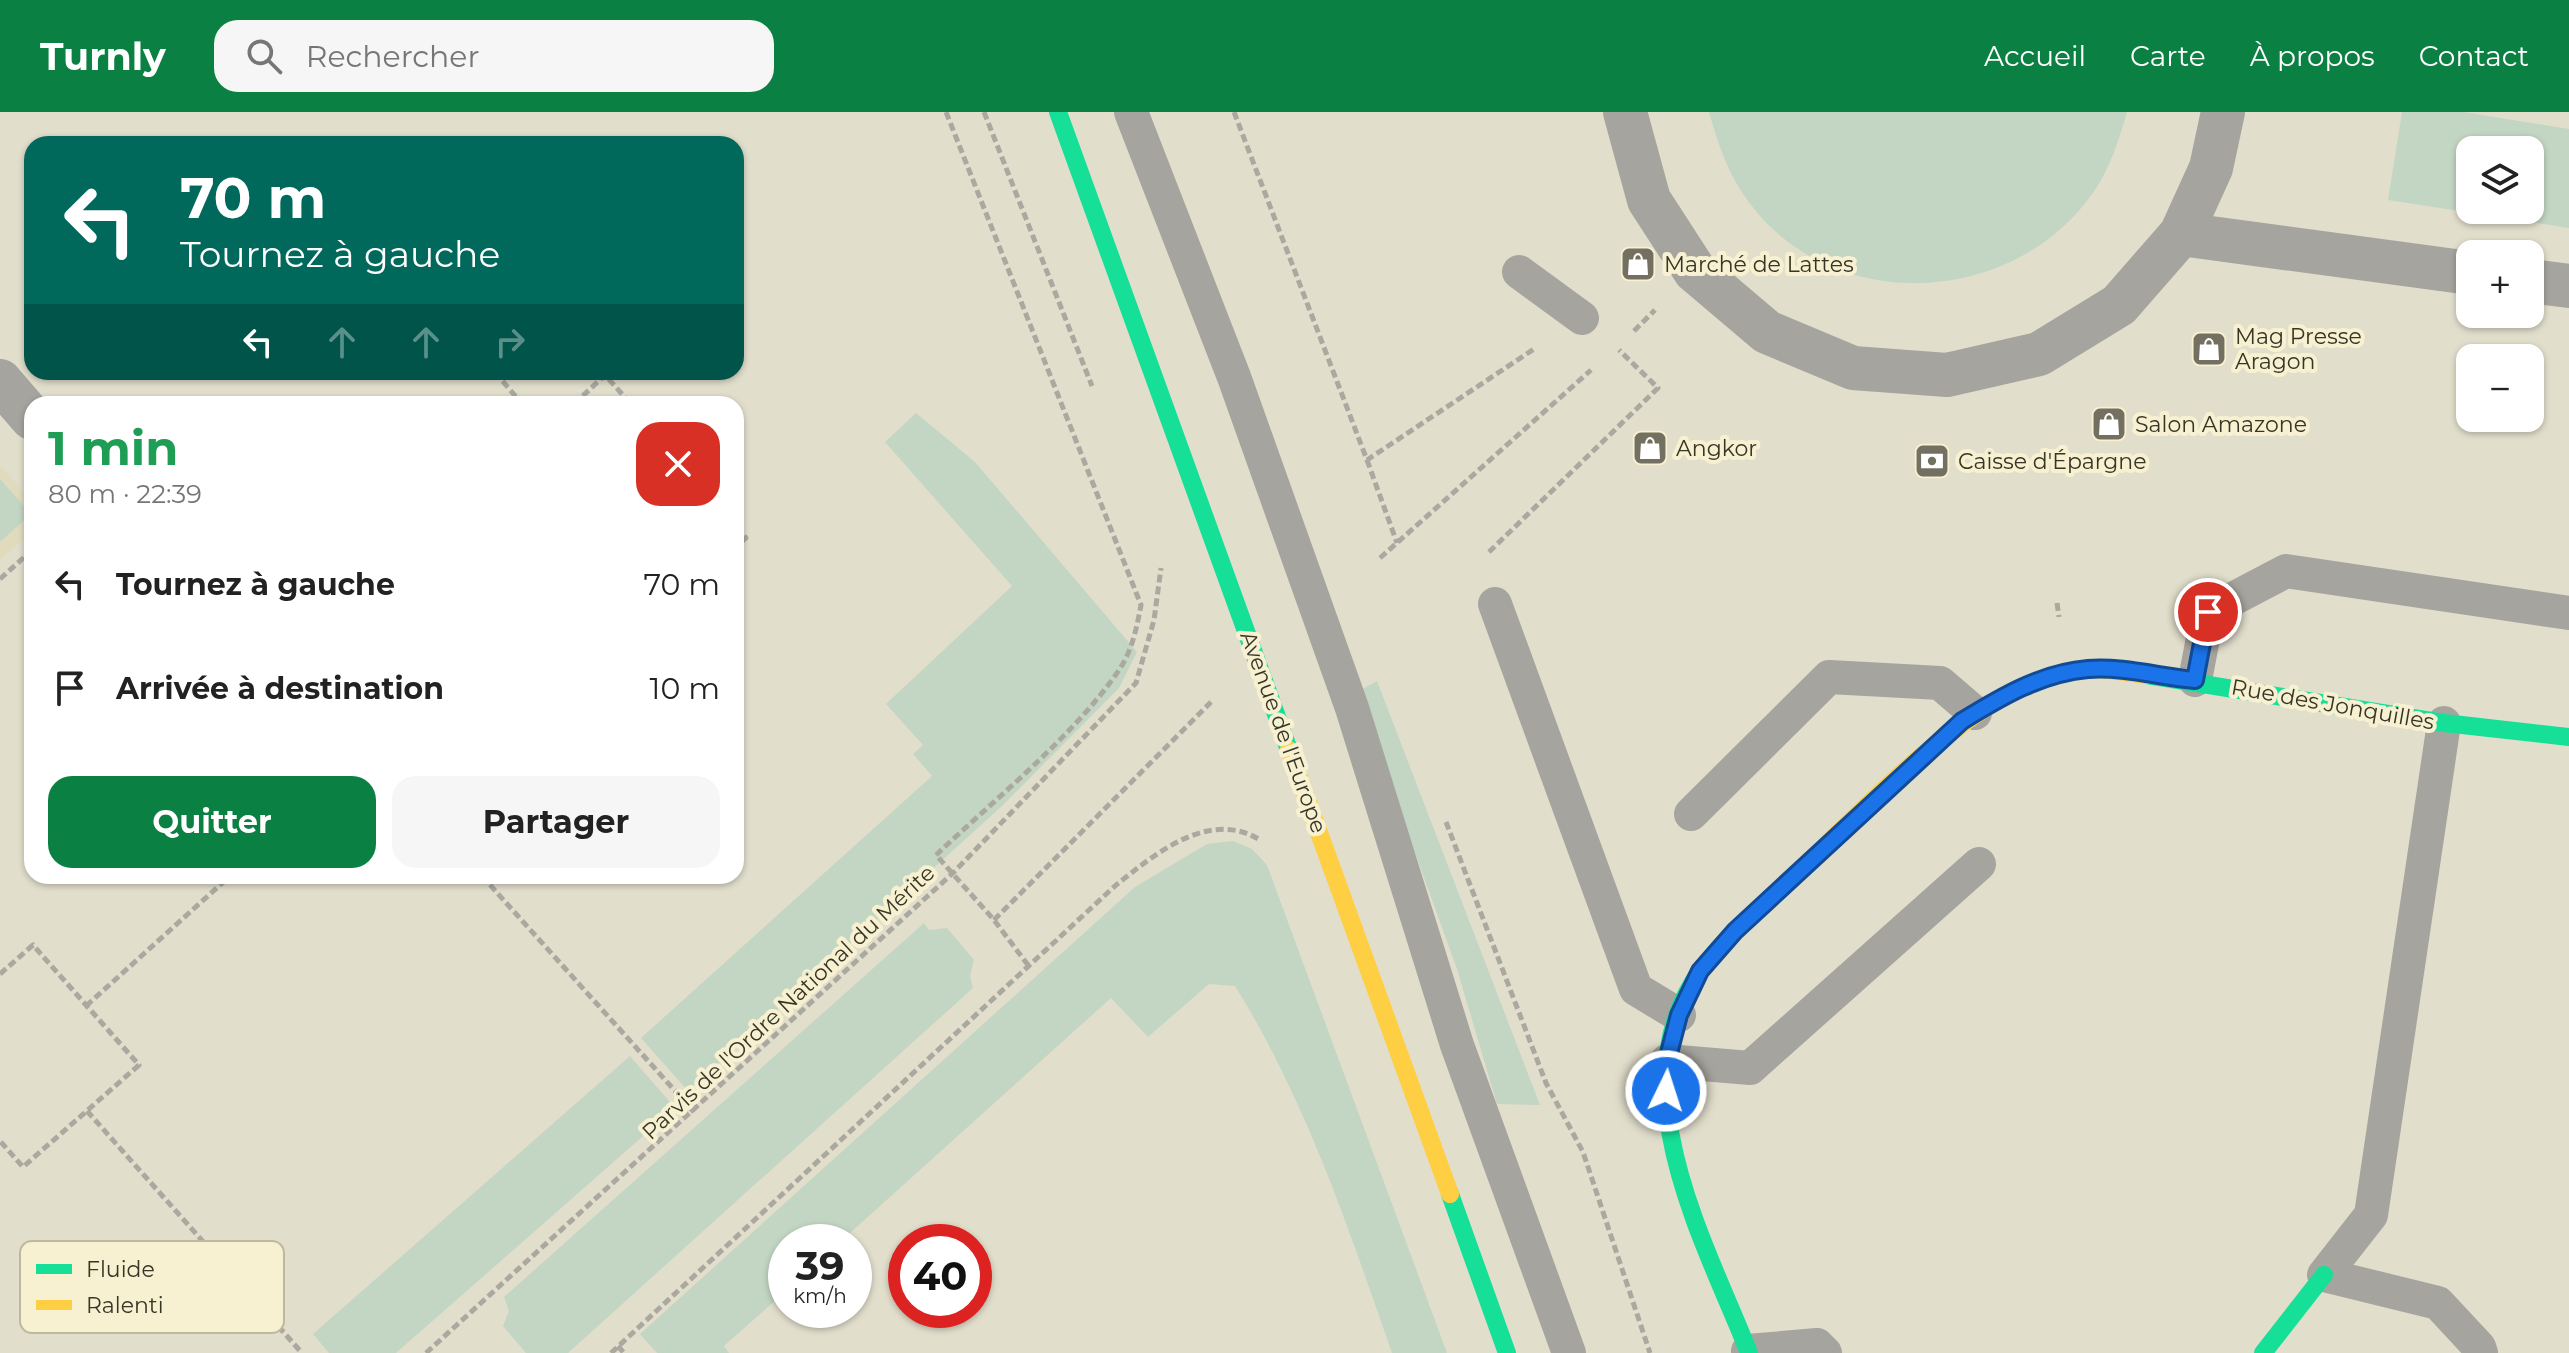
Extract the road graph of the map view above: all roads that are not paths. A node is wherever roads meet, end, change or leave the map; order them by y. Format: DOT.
graph roads {
  1 [pos="1058,112"];
  2 [pos="1131,112"];
  3 [pos="1625,112"];
  4 [pos="2223,112"];
  5 [pos="2181,234"];
  6 [pos="2456,271"];
  7 [pos="1519,272"];
  8 [pos="2544,283"];
  9 [pos="2569,286"];
  10 [pos="1582,318"];
  11 [pos="0,381"];
  12 [pos="24,409"];
  13 [pos="1495,604"];
  14 [pos="2569,613"];
  15 [pos="2195,680"];
  16 [pos="1975,713"];
  17 [pos="2444,723"];
  18 [pos="2569,737"];
  19 [pos="1691,814"];
  20 [pos="1979,864"];
  21 [pos="1679,1015"];
  22 [pos="1667,1061"];
  23 [pos="2324,1275"];
  24 [pos="1748,1352"];
  25 [pos="1507,1353"];
  26 [pos="1569,1353"];
  27 [pos="1825,1353"];
  28 [pos="2263,1353"];
  29 [pos="2481,1353"];
  1 -- 25 [label="street, Avenue de l'Europe"];
  2 -- 26 [label="lane"];
  3 -- 5 [label="street"];
  4 -- 5 [label="street"];
  5 -- 6 [label="street"];
  7 -- 10 [label="lane"];
  8 -- 9 [label="street"];
  11 -- 12 [label="street"];
  13 -- 21 [label="lane"];
  14 -- 15 [label="lane"];
  15 -- 16 [label="street, Rue des Jonquilles"];
  15 -- 17 [label="street, Rue des Jonquilles"];
  16 -- 19 [label="lane"];
  16 -- 21 [label="street, Rue des Jonquilles"];
  17 -- 18 [label="street, Rue des Jonquilles"];
  17 -- 23 [label="lane"];
  20 -- 22 [label="lane"];
  21 -- 22 [label="street, Rue des Jonquilles"];
  22 -- 24 [label="street, Rue des Jonquilles"];
  23 -- 28 [label="street"];
  23 -- 29 [label="lane"];
  24 -- 27 [label="lane"];
}
